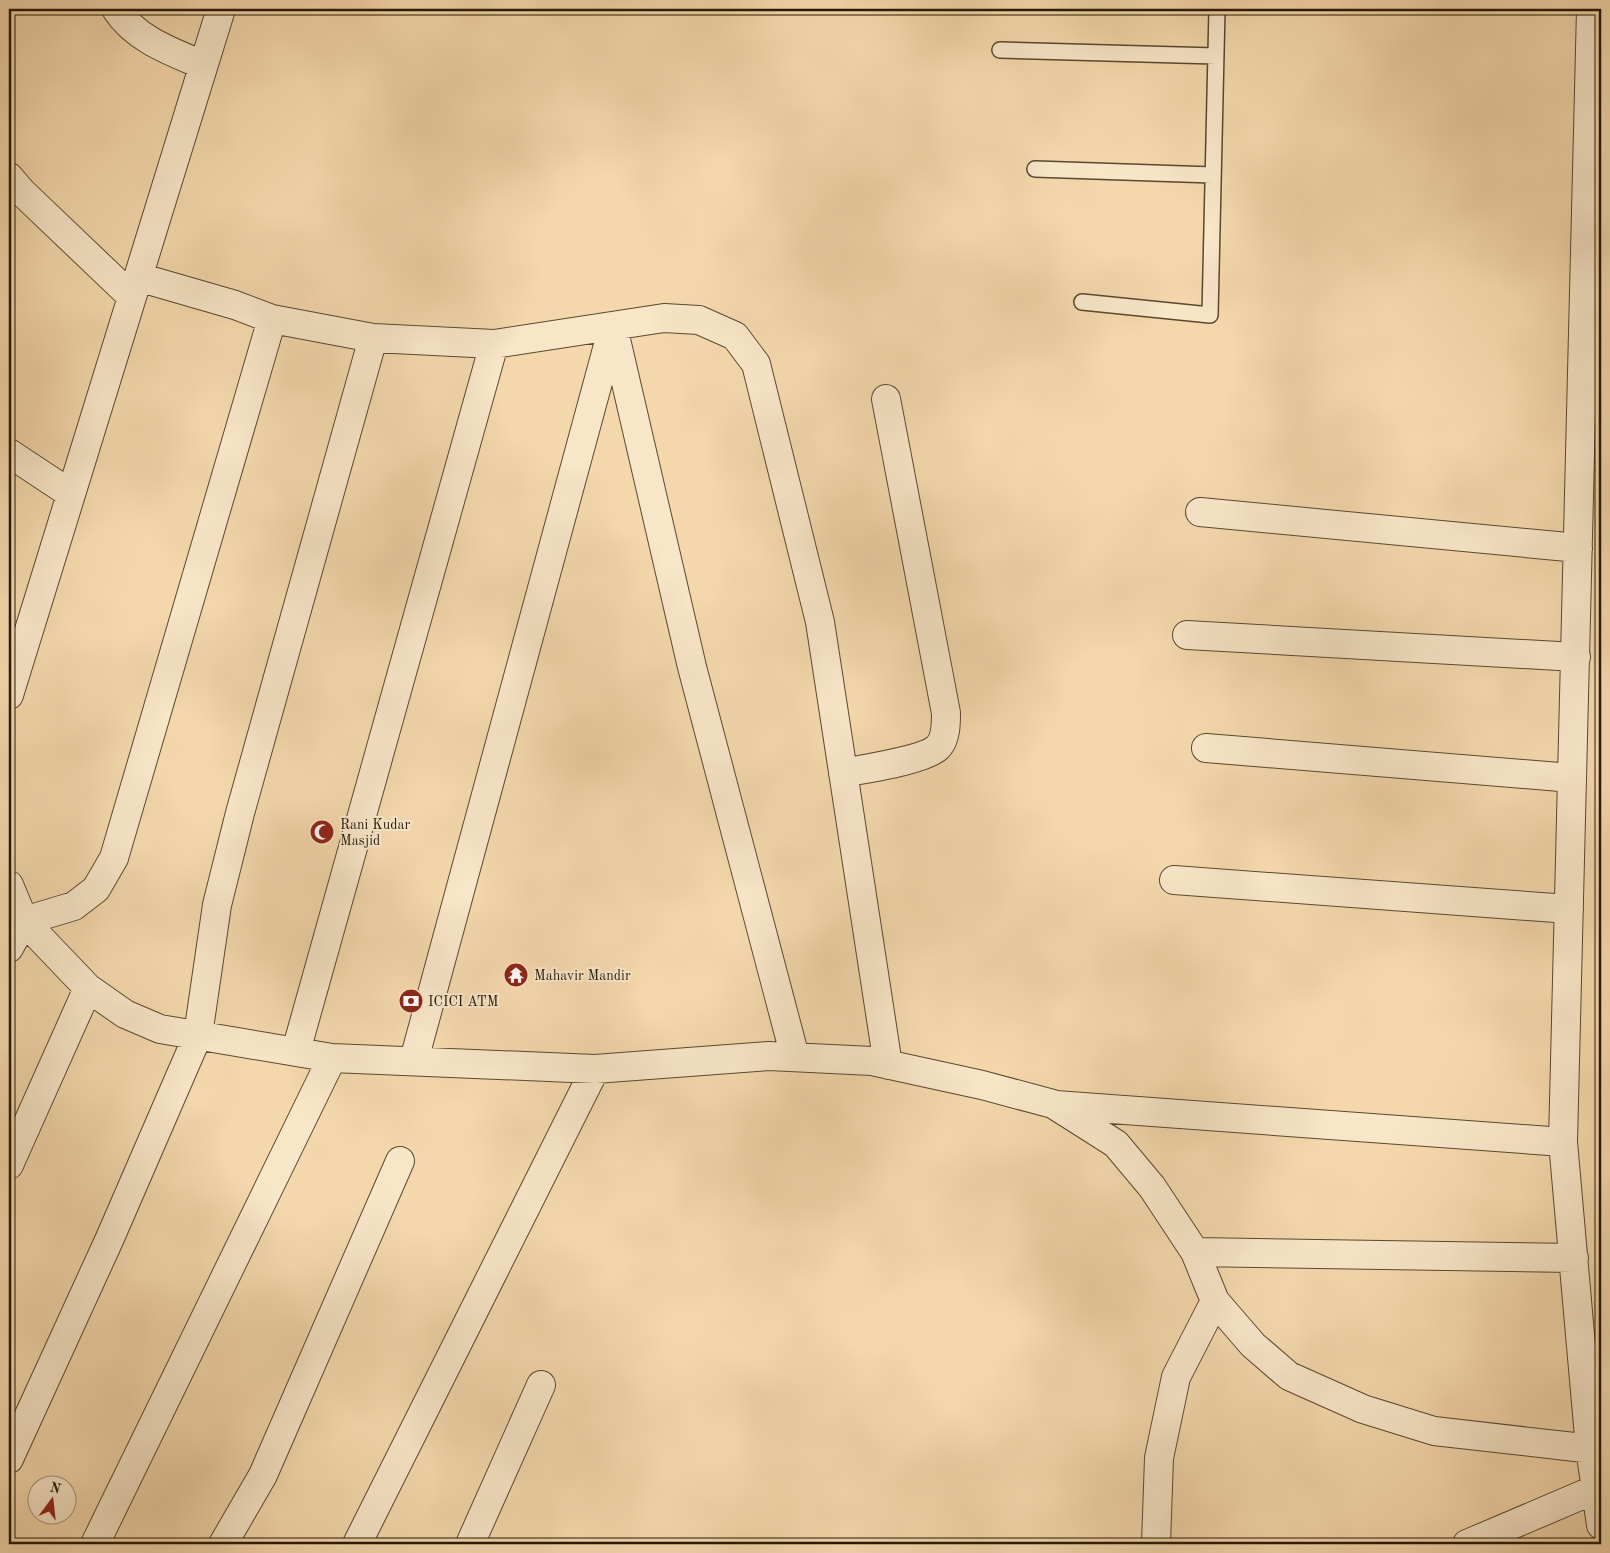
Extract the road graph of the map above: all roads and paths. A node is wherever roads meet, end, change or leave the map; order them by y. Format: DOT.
graph roads {
  1 [pos="116,9"];
  2 [pos="221,9"];
  3 [pos="1217,9"];
  4 [pos="1591,9"];
  5 [pos="1000,50"];
  6 [pos="1216,56"];
  7 [pos="203,65"];
  8 [pos="1035,169"];
  9 [pos="1213,175"];
  10 [pos="9,177"];
  11 [pos="135,287"];
  12 [pos="1082,302"];
  13 [pos="272,319"];
  14 [pos="613,327"];
  15 [pos="373,338"];
  16 [pos="494,344"];
  17 [pos="886,400"];
  18 [pos="9,453"];
  19 [pos="71,494"];
  20 [pos="1200,512"];
  21 [pos="1578,548"];
  22 [pos="1188,634"];
  23 [pos="1576,657"];
  24 [pos="9,695"];
  25 [pos="1206,748"];
  26 [pos="843,773"];
  27 [pos="1572,778"];
  28 [pos="1174,880"];
  29 [pos="9,885"];
  30 [pos="1570,909"];
  31 [pos="16,915"];
  32 [pos="9,948"];
  33 [pos="88,988"];
  34 [pos="198,1035"];
  35 [pos="296,1051"];
  36 [pos="795,1057"];
  37 [pos="332,1058"];
  38 [pos="414,1060"];
  39 [pos="888,1065"];
  40 [pos="595,1070"];
  41 [pos="1053,1104"];
  42 [pos="1563,1142"];
  43 [pos="400,1161"];
  44 [pos="9,1165"];
  45 [pos="1195,1252"];
  46 [pos="1574,1258"];
  47 [pos="1215,1301"];
  48 [pos="540,1385"];
  49 [pos="1596,1449"];
  50 [pos="9,1459"];
  51 [pos="1596,1489"];
  52 [pos="1601,1525"];
  53 [pos="95,1544"];
  54 [pos="223,1544"];
  55 [pos="357,1544"];
  56 [pos="470,1544"];
  57 [pos="1156,1544"];
  58 [pos="1466,1544"];
  1 -- 7 [label="street"];
  2 -- 7 [label="street"];
  3 -- 6 [label="lane"];
  4 -- 21 [label="street"];
  5 -- 6 [label="lane"];
  6 -- 9 [label="lane"];
  7 -- 11 [label="street"];
  8 -- 9 [label="lane"];
  9 -- 12 [label="lane"];
  10 -- 11 [label="street"];
  11 -- 13 [label="street"];
  11 -- 19 [label="street"];
  13 -- 15 [label="street"];
  13 -- 31 [label="street"];
  14 -- 16 [label="street"];
  14 -- 26 [label="street"];
  14 -- 36 [label="street"];
  14 -- 38 [label="street"];
  15 -- 16 [label="street"];
  15 -- 34 [label="street"];
  16 -- 35 [label="street"];
  17 -- 26 [label="street"];
  18 -- 19 [label="street"];
  19 -- 24 [label="street"];
  20 -- 21 [label="street"];
  21 -- 23 [label="street"];
  22 -- 23 [label="street"];
  23 -- 27 [label="street"];
  25 -- 27 [label="street"];
  26 -- 39 [label="street"];
  27 -- 30 [label="street"];
  28 -- 30 [label="street"];
  29 -- 31 [label="street"];
  30 -- 42 [label="street"];
  31 -- 32 [label="street"];
  31 -- 33 [label="street"];
  33 -- 34 [label="street"];
  33 -- 44 [label="street"];
  34 -- 35 [label="street"];
  34 -- 50 [label="street"];
  35 -- 37 [label="street"];
  36 -- 39 [label="street"];
  36 -- 40 [label="street"];
  37 -- 38 [label="street"];
  37 -- 53 [label="street"];
  38 -- 40 [label="street"];
  39 -- 41 [label="street"];
  40 -- 55 [label="street"];
  41 -- 42 [label="street"];
  41 -- 45 [label="street"];
  42 -- 46 [label="street"];
  43 -- 54 [label="street"];
  45 -- 46 [label="street"];
  45 -- 47 [label="street"];
  46 -- 49 [label="street"];
  47 -- 49 [label="street"];
  47 -- 57 [label="street"];
  48 -- 56 [label="street"];
  49 -- 51 [label="street"];
  51 -- 52 [label="street"];
  51 -- 58 [label="street"];
}
